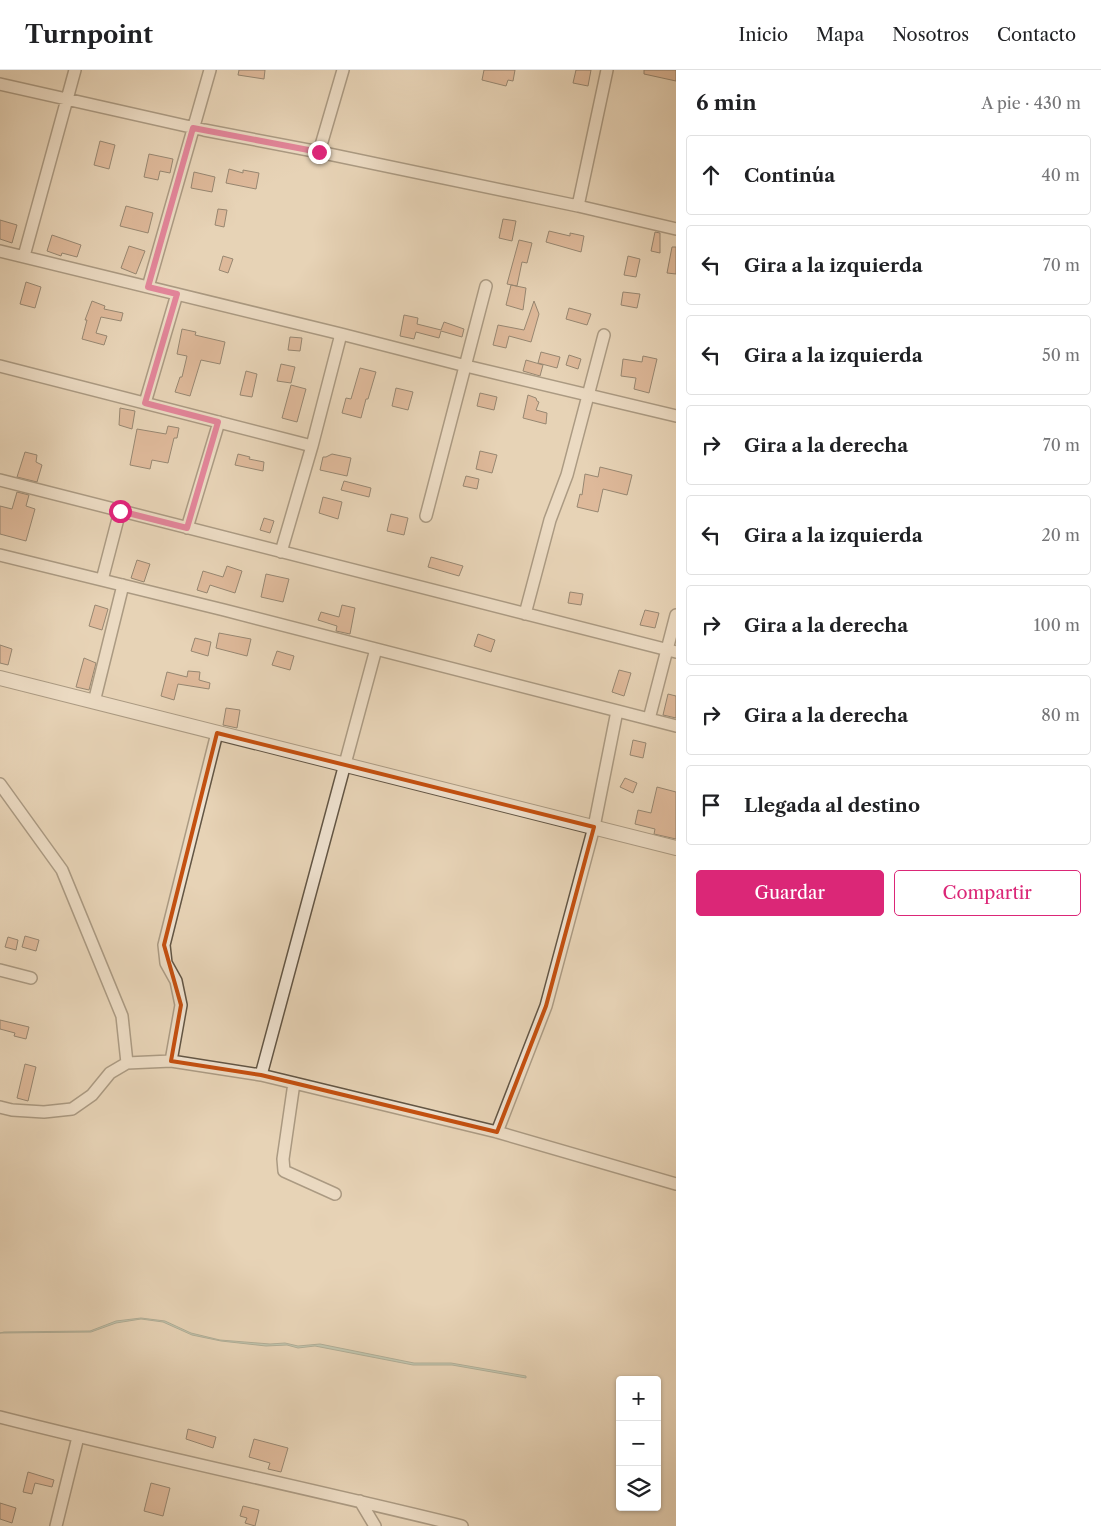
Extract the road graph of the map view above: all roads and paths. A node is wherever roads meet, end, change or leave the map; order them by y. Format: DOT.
graph roads {
  1 [pos="75,70"];
  2 [pos="210,70"];
  3 [pos="342,70"];
  4 [pos="607,70"];
  5 [pos="0,84"];
  6 [pos="66,99"];
  7 [pos="193,128"];
  8 [pos="319,152"];
  9 [pos="578,206"];
  10 [pos="676,229"];
  11 [pos="0,250"];
  12 [pos="24,256"];
  13 [pos="486,286"];
  14 [pos="148,287"];
  15 [pos="177,294"];
  16 [pos="341,334"];
  17 [pos="604,334"];
  18 [pos="0,366"];
  19 [pos="466,366"];
  20 [pos="588,394"];
  21 [pos="145,403"];
  22 [pos="676,416"];
  23 [pos="218,422"];
  24 [pos="312,446"];
  25 [pos="0,480"];
  26 [pos="120,511"];
  27 [pos="426,516"];
  28 [pos="187,528"];
  29 [pos="281,552"];
  30 [pos="0,555"];
  31 [pos="102,580"];
  32 [pos="123,585"];
  33 [pos="525,614"];
  34 [pos="676,615"];
  35 [pos="376,649"];
  36 [pos="672,651"];
  37 [pos="0,678"];
  38 [pos="94,702"];
  39 [pos="618,711"];
  40 [pos="649,719"];
  41 [pos="676,726"];
  42 [pos="217,733"];
  43 [pos="344,765"];
  44 [pos="0,784"];
  45 [pos="594,827"];
  46 [pos="676,848"];
  47 [pos="0,970"];
  48 [pos="30,978"];
  49 [pos="171,1061"];
  50 [pos="128,1063"];
  51 [pos="261,1075"];
  52 [pos="294,1083"];
  53 [pos="0,1106"];
  54 [pos="497,1132"];
  55 [pos="676,1184"];
  56 [pos="335,1194"];
  57 [pos="0,1417"];
  58 [pos="78,1437"];
  59 [pos="360,1501"];
  60 [pos="56,1526"];
  61 [pos="375,1526"];
  62 [pos="462,1526"];
  1 -- 6 [label="street"];
  2 -- 7 [label="street"];
  3 -- 8 [label="street"];
  4 -- 9 [label="street"];
  5 -- 6 [label="street"];
  6 -- 7 [label="street"];
  6 -- 12 [label="street"];
  7 -- 8 [label="street"];
  7 -- 14 [label="street"];
  8 -- 9 [label="street"];
  9 -- 10 [label="street"];
  11 -- 12 [label="street"];
  12 -- 14 [label="street"];
  13 -- 19 [label="street"];
  14 -- 15 [label="street"];
  15 -- 16 [label="street"];
  15 -- 21 [label="street"];
  16 -- 19 [label="street"];
  16 -- 24 [label="street"];
  17 -- 20 [label="street"];
  18 -- 21 [label="street"];
  19 -- 20 [label="street"];
  19 -- 27 [label="street"];
  20 -- 22 [label="street"];
  20 -- 33 [label="street"];
  21 -- 23 [label="street"];
  23 -- 24 [label="street"];
  23 -- 28 [label="street"];
  24 -- 29 [label="street"];
  25 -- 26 [label="street"];
  26 -- 28 [label="street"];
  26 -- 31 [label="street"];
  28 -- 29 [label="street"];
  29 -- 33 [label="street"];
  30 -- 31 [label="street"];
  31 -- 32 [label="street"];
  32 -- 35 [label="street"];
  32 -- 38 [label="street"];
  33 -- 36 [label="street"];
  34 -- 36 [label="street"];
  35 -- 39 [label="street"];
  35 -- 43 [label="street"];
  36 -- 40 [label="street"];
  37 -- 38 [label="street"];
  38 -- 42 [label="street"];
  39 -- 40 [label="street"];
  39 -- 45 [label="street"];
  40 -- 41 [label="street"];
  42 -- 43 [label="street"];
  42 -- 49 [label="street"];
  43 -- 45 [label="street"];
  43 -- 51 [label="street"];
  44 -- 50 [label="street"];
  45 -- 46 [label="street"];
  45 -- 54 [label="street"];
  47 -- 48 [label="street"];
  49 -- 50 [label="street"];
  49 -- 51 [label="street"];
  50 -- 53 [label="street"];
  51 -- 52 [label="street"];
  52 -- 54 [label="street"];
  52 -- 56 [label="street"];
  54 -- 55 [label="street"];
  57 -- 58 [label="street"];
  58 -- 59 [label="street"];
  58 -- 60 [label="street"];
  59 -- 61 [label="street"];
  59 -- 62 [label="street"];
}
